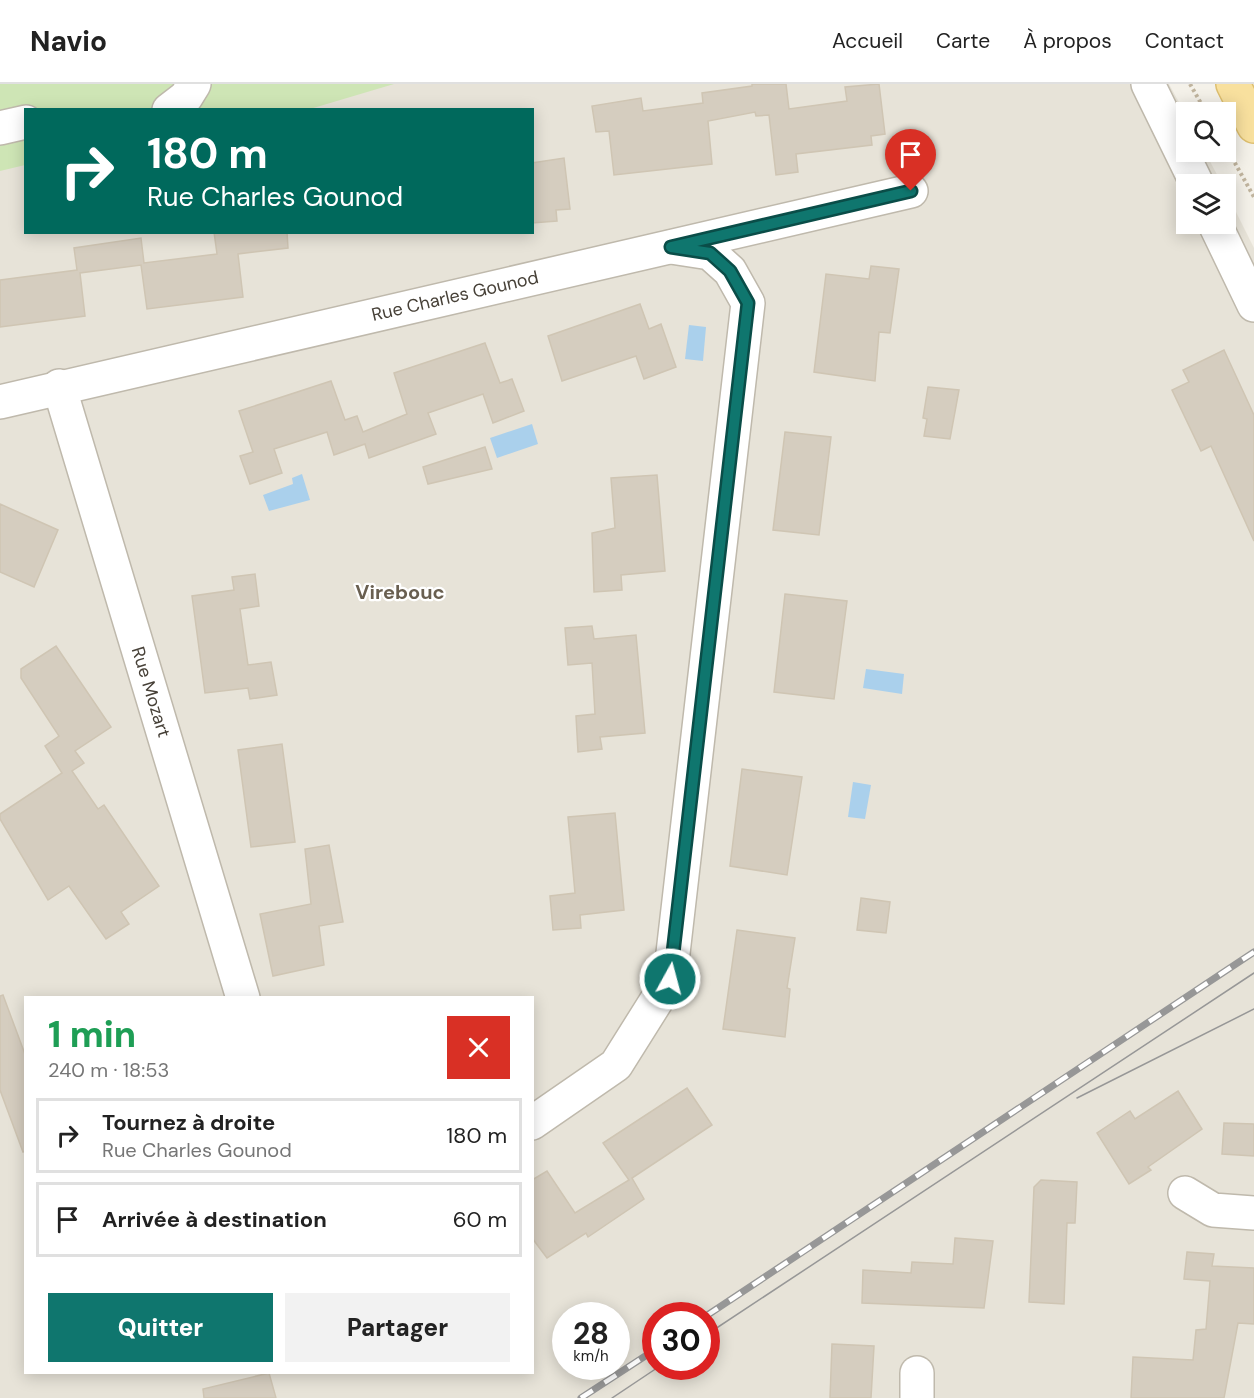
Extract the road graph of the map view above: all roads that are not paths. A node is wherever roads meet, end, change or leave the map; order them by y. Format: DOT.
graph roads {
  1 [pos="194,84"];
  2 [pos="1148,84"];
  3 [pos="1233,84"];
  4 [pos="172,108"];
  5 [pos="24,122"];
  6 [pos="1254,126"];
  7 [pos="0,128"];
  8 [pos="1192,174"];
  9 [pos="911,191"];
  10 [pos="1220,234"];
  11 [pos="671,247"];
  12 [pos="1254,305"];
  13 [pos="59,386"];
  14 [pos="0,402"];
  15 [pos="242,996"];
  16 [pos="534,1122"];
  17 [pos="1185,1193"];
  18 [pos="1254,1214"];
  1 -- 4 [label="street"];
  2 -- 8 [label="street"];
  3 -- 6 [label="main road"];
  5 -- 7 [label="street"];
  9 -- 11 [label="street, Rue Charles Gounod"];
  10 -- 12 [label="street"];
  11 -- 13 [label="street, Rue Charles Gounod"];
  11 -- 16 [label="street"];
  13 -- 14 [label="street, Rue Charles Gounod"];
  13 -- 15 [label="street, Rue Mozart"];
  17 -- 18 [label="street"];
}
